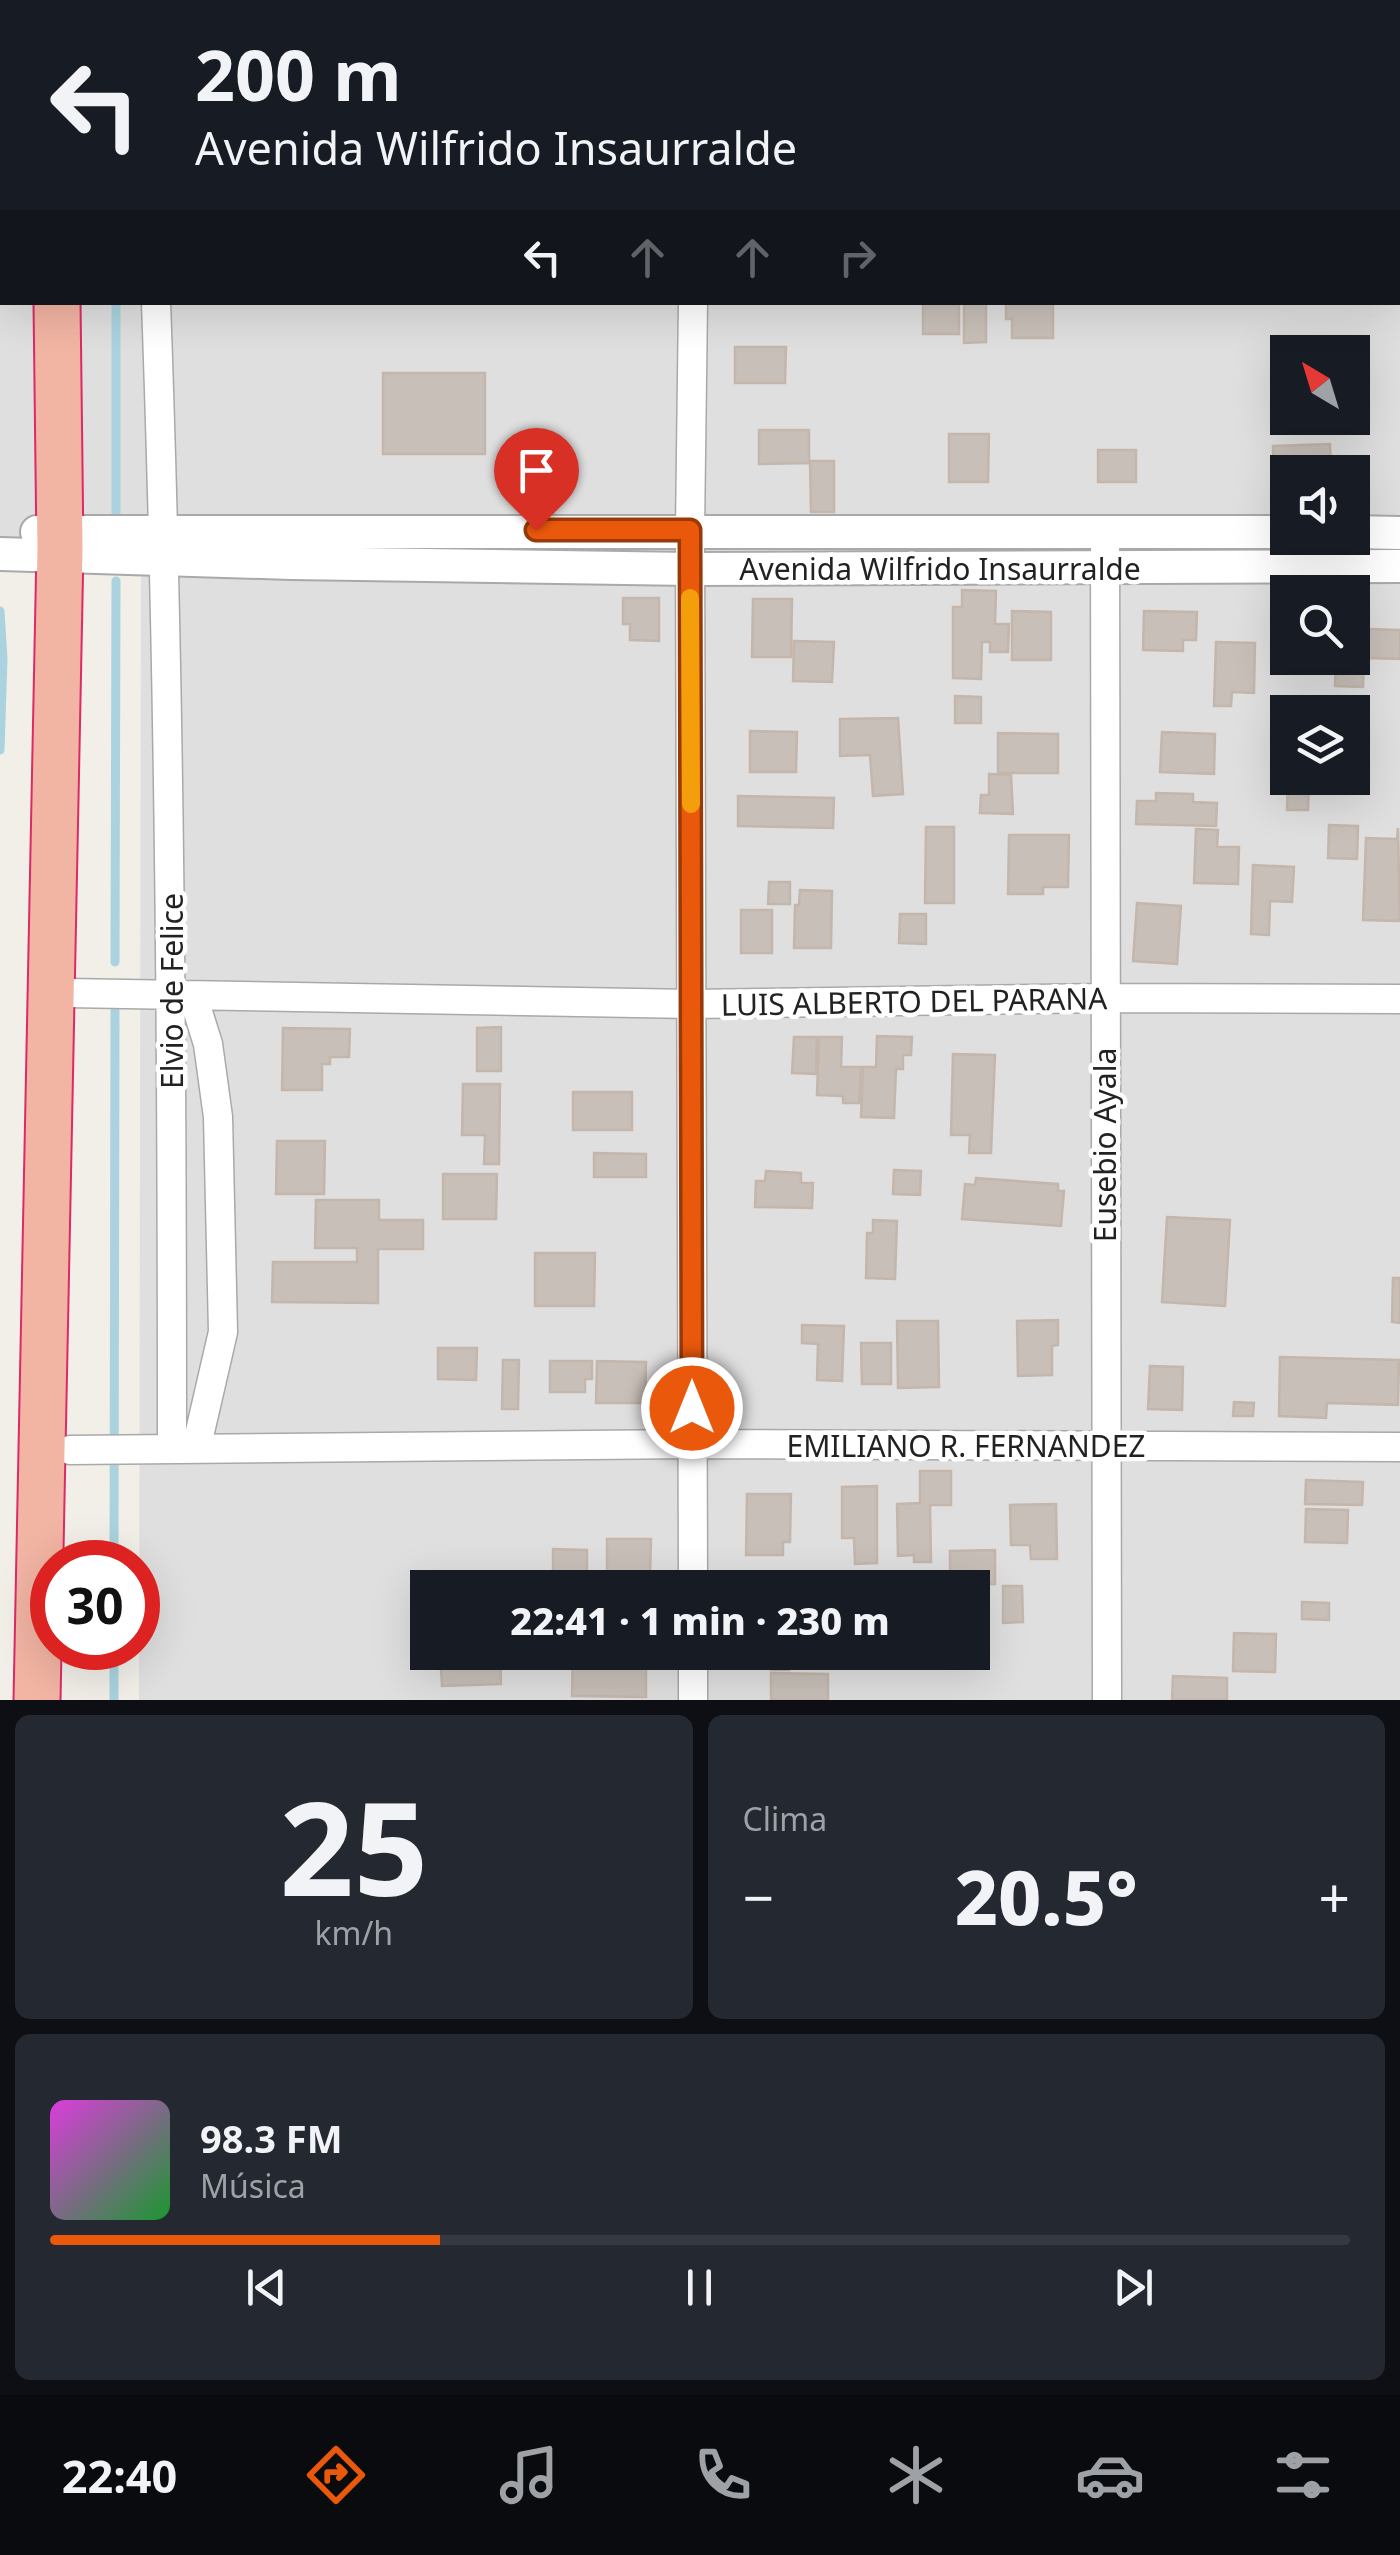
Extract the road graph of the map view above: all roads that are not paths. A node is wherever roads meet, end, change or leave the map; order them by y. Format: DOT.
graph roads {
  1 [pos="58,305"];
  2 [pos="78,305"];
  3 [pos="156,305"];
  4 [pos="694,305"];
  5 [pos="690,530"];
  6 [pos="1105,530"];
  7 [pos="0,532"];
  8 [pos="1270,532"];
  9 [pos="1370,532"];
  10 [pos="1400,532"];
  11 [pos="72,544"];
  12 [pos="165,546"];
  13 [pos="0,554"];
  14 [pos="1400,566"];
  15 [pos="1105,568"];
  16 [pos="690,569"];
  17 [pos="68,993"];
  18 [pos="182,996"];
  19 [pos="1104,998"];
  20 [pos="1400,999"];
  21 [pos="692,1004"];
  22 [pos="692,1444"];
  23 [pos="1105,1444"];
  24 [pos="1400,1447"];
  25 [pos="184,1449"];
  26 [pos="70,1450"];
  27 [pos="67,1540"];
  28 [pos="692,1570"];
  29 [pos="64,1670"];
  30 [pos="693,1670"];
  31 [pos="36,1700"];
  32 [pos="63,1700"];
  33 [pos="693,1700"];
  34 [pos="1108,1700"];
  1 -- 11 [label="highway"];
  2 -- 11 [label="highway"];
  3 -- 12 [label="street, Elvio de Felice"];
  4 -- 5 [label="street"];
  5 -- 6 [label="street, Avenida Wilfrido Insaurralde"];
  5 -- 12 [label="street, Avenida Wilfrido Insaurralde"];
  5 -- 16 [label="street"];
  6 -- 8 [label="street, Avenida Wilfrido Insaurralde"];
  6 -- 15 [label="street, Eusebio Ayala"];
  7 -- 11 [label="street"];
  9 -- 10 [label="street"];
  11 -- 12 [label="street, Avenida Wilfrido Insaurralde"];
  11 -- 13 [label="street, Avenida Wilfrido Insaurralde"];
  11 -- 17 [label="highway"];
  11 -- 31 [label="highway"];
  12 -- 16 [label="street, Avenida Wilfrido Insaurralde"];
  12 -- 18 [label="street, Elvio de Felice"];
  14 -- 15 [label="street, Avenida Wilfrido Insaurralde"];
  15 -- 16 [label="street, Avenida Wilfrido Insaurralde"];
  15 -- 19 [label="street, Eusebio Ayala"];
  16 -- 21 [label="street"];
  17 -- 18 [label="street, LUIS ALBERTO DEL PARANA"];
  17 -- 26 [label="highway"];
  18 -- 21 [label="street, LUIS ALBERTO DEL PARANA"];
  18 -- 25 [label="street, Elvio de Felice"];
  18 -- 25 [label="street"];
  19 -- 20 [label="street, LUIS ALBERTO DEL PARANA"];
  19 -- 21 [label="street, LUIS ALBERTO DEL PARANA"];
  19 -- 23 [label="street, Eusebio Ayala"];
  21 -- 22 [label="street"];
  22 -- 23 [label="street, EMILIANO R. FERNANDEZ"];
  22 -- 25 [label="street, EMILIANO R. FERNANDEZ"];
  22 -- 28 [label="street"];
  23 -- 24 [label="street, EMILIANO R. FERNANDEZ"];
  23 -- 34 [label="street, Eusebio Ayala"];
  25 -- 26 [label="street, EMILIANO R. FERNANDEZ"];
  26 -- 27 [label="highway"];
  29 -- 32 [label="highway"];
  30 -- 33 [label="street"];
}
